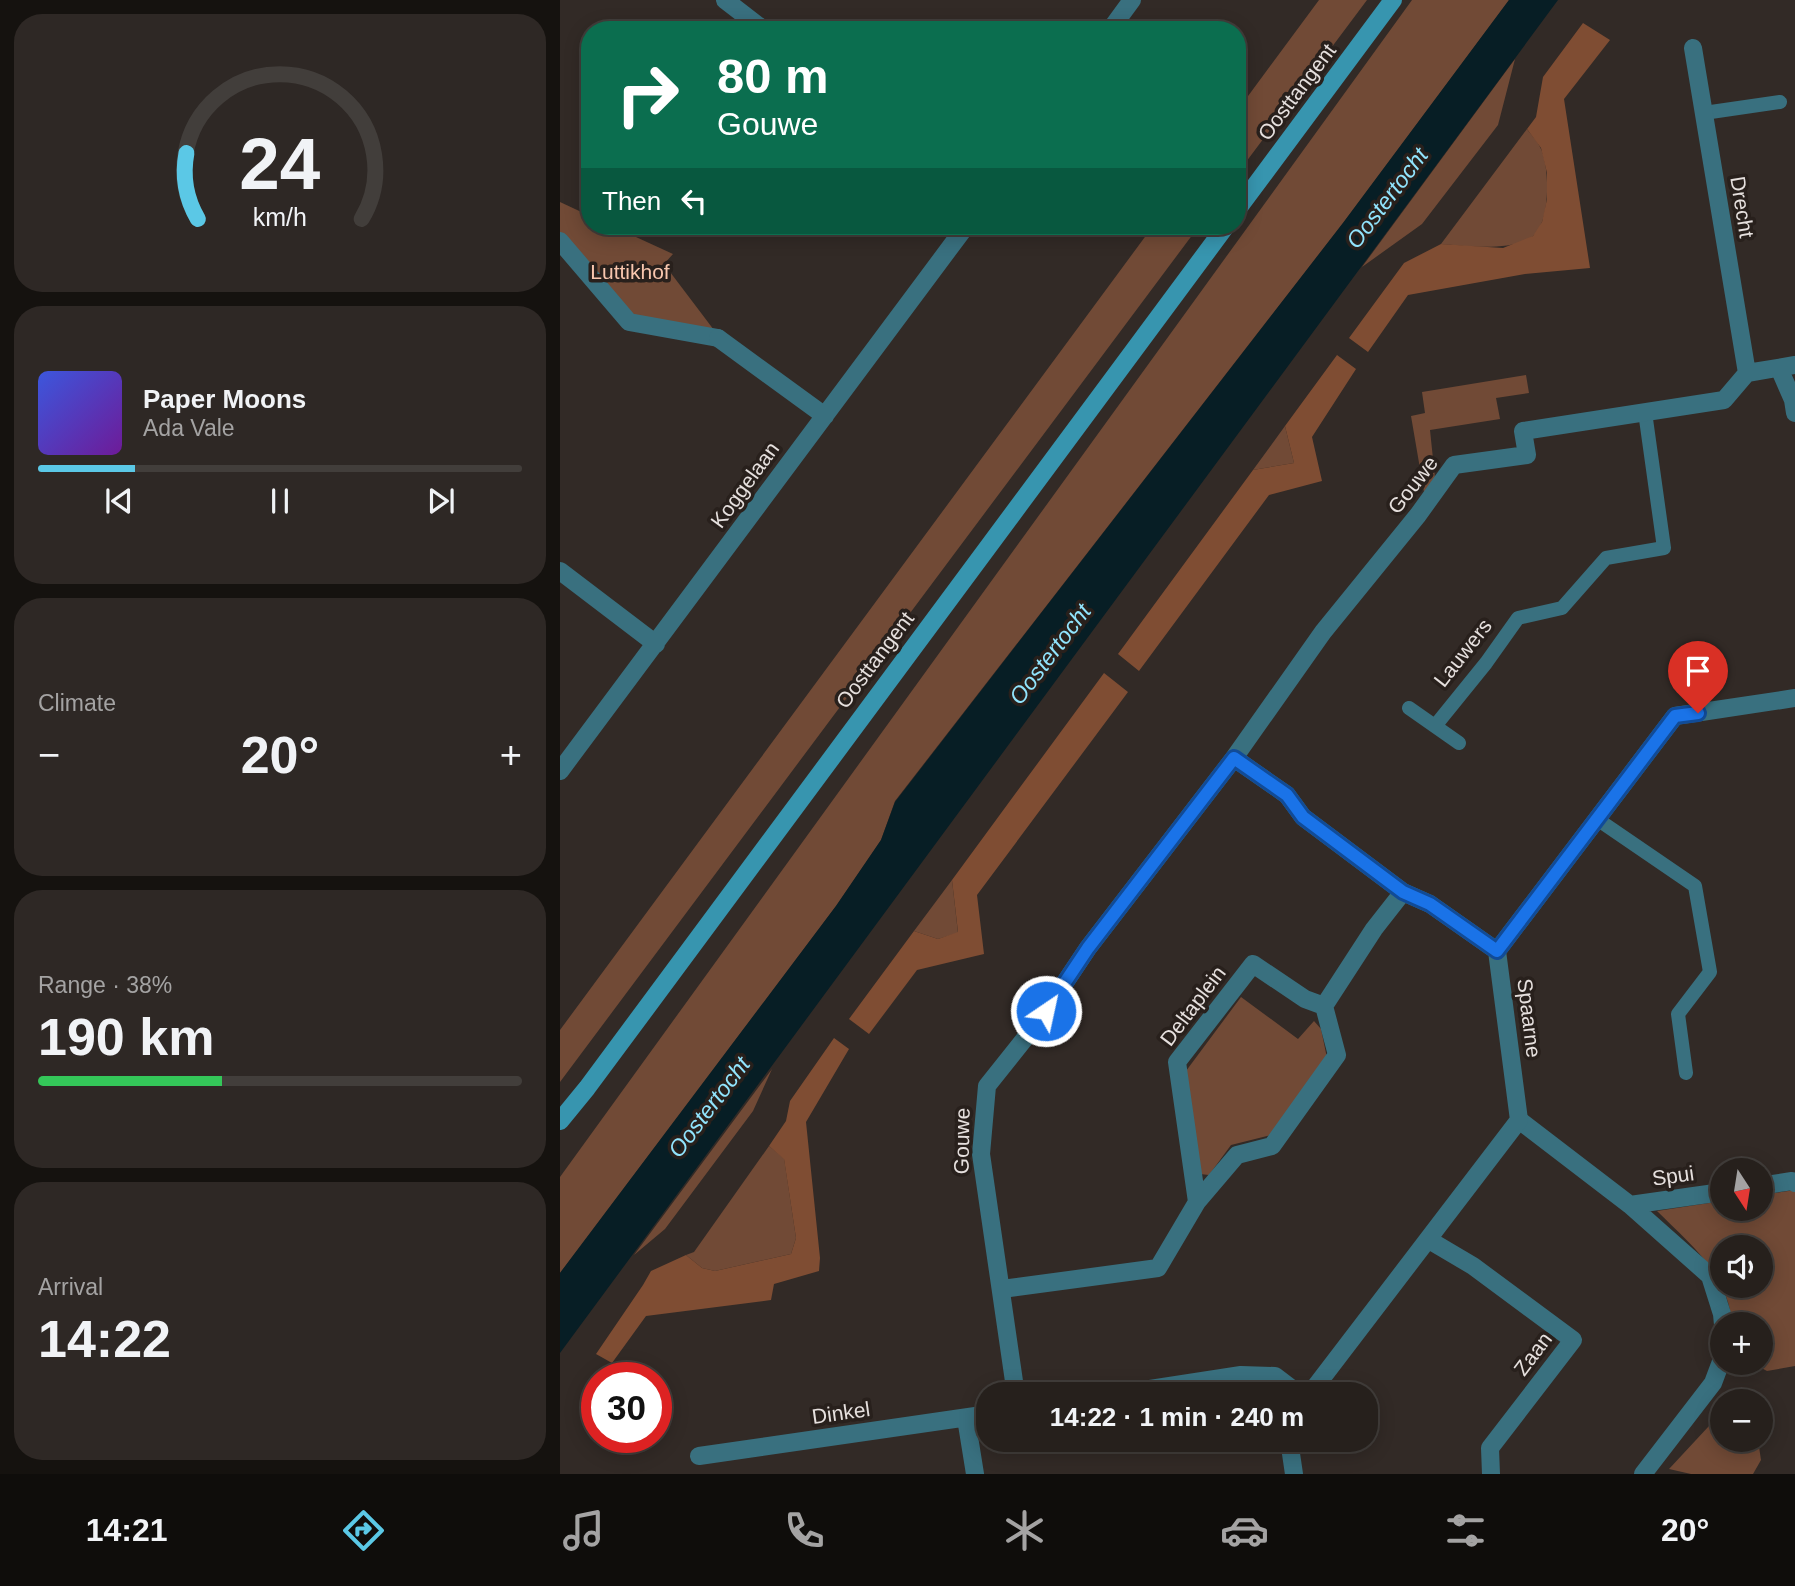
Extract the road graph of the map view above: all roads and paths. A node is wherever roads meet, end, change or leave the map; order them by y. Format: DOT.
graph roads {
  1 [pos="725,0"];
  2 [pos="1132,0"];
  3 [pos="1393,0"];
  4 [pos="752,21"];
  5 [pos="1117,21"];
  6 [pos="1693,48"];
  7 [pos="1780,102"];
  8 [pos="1704,113"];
  9 [pos="1246,198"];
  10 [pos="959,235"];
  11 [pos="1219,235"];
  12 [pos="560,241"];
  13 [pos="1787,366"];
  14 [pos="1747,373"];
  15 [pos="1646,412"];
  16 [pos="1795,413"];
  17 [pos="825,416"];
  18 [pos="560,571"];
  19 [pos="656,644"];
  20 [pos="1795,698"];
  21 [pos="1409,708"];
  22 [pos="1435,726"];
  23 [pos="1459,743"];
  24 [pos="1234,758"];
  25 [pos="560,771"];
  26 [pos="1597,819"];
  27 [pos="1403,892"];
  28 [pos="1497,951"];
  29 [pos="1324,1006"];
  30 [pos="1686,1073"];
  31 [pos="1519,1120"];
  32 [pos="560,1121"];
  33 [pos="1795,1183"];
  34 [pos="1773,1184"];
  35 [pos="1710,1194"];
  36 [pos="1197,1202"];
  37 [pos="1630,1205"];
  38 [pos="1429,1240"];
  39 [pos="1002,1289"];
  40 [pos="1721,1312"];
  41 [pos="1716,1375"];
  42 [pos="1014,1382"];
  43 [pos="1196,1382"];
  44 [pos="1283,1382"];
  45 [pos="1319,1382"];
  46 [pos="976,1416"];
  47 [pos="967,1418"];
  48 [pos="1291,1452"];
  49 [pos="699,1456"];
  50 [pos="975,1474"];
  51 [pos="1294,1474"];
  52 [pos="1492,1474"];
  53 [pos="1643,1474"];
  1 -- 4 [label="street"];
  2 -- 5 [label="street"];
  3 -- 9 [label="main road, Oosttangent"];
  6 -- 8 [label="street, Drecht"];
  7 -- 8 [label="lane"];
  8 -- 14 [label="street, Drecht"];
  10 -- 17 [label="street, Koggelaan"];
  11 -- 32 [label="main road, Oosttangent"];
  12 -- 17 [label="street"];
  13 -- 14 [label="street"];
  13 -- 16 [label="street"];
  14 -- 15 [label="street, Gouwe"];
  15 -- 22 [label="lane, Lauwers"];
  15 -- 24 [label="street, Gouwe"];
  17 -- 19 [label="street, Koggelaan"];
  18 -- 19 [label="street"];
  19 -- 25 [label="street, Koggelaan"];
  20 -- 26 [label="street"];
  21 -- 22 [label="lane"];
  22 -- 23 [label="lane"];
  24 -- 27 [label="street"];
  24 -- 39 [label="street, Gouwe"];
  26 -- 28 [label="street"];
  26 -- 30 [label="lane"];
  27 -- 28 [label="street"];
  27 -- 29 [label="street"];
  28 -- 31 [label="street, Spaarne"];
  29 -- 36 [label="street"];
  29 -- 36 [label="street, Deltaplein"];
  31 -- 37 [label="street"];
  31 -- 38 [label="street"];
  33 -- 34 [label="street"];
  35 -- 37 [label="street, Spui"];
  36 -- 39 [label="street"];
  37 -- 40 [label="street"];
  38 -- 45 [label="street"];
  38 -- 52 [label="street, Zaan"];
  39 -- 42 [label="street, Gouwe"];
  41 -- 53 [label="street"];
  43 -- 44 [label="street"];
  46 -- 47 [label="street, Dinkel"];
  47 -- 49 [label="street, Dinkel"];
  47 -- 50 [label="street"];
  48 -- 51 [label="street"];
}
